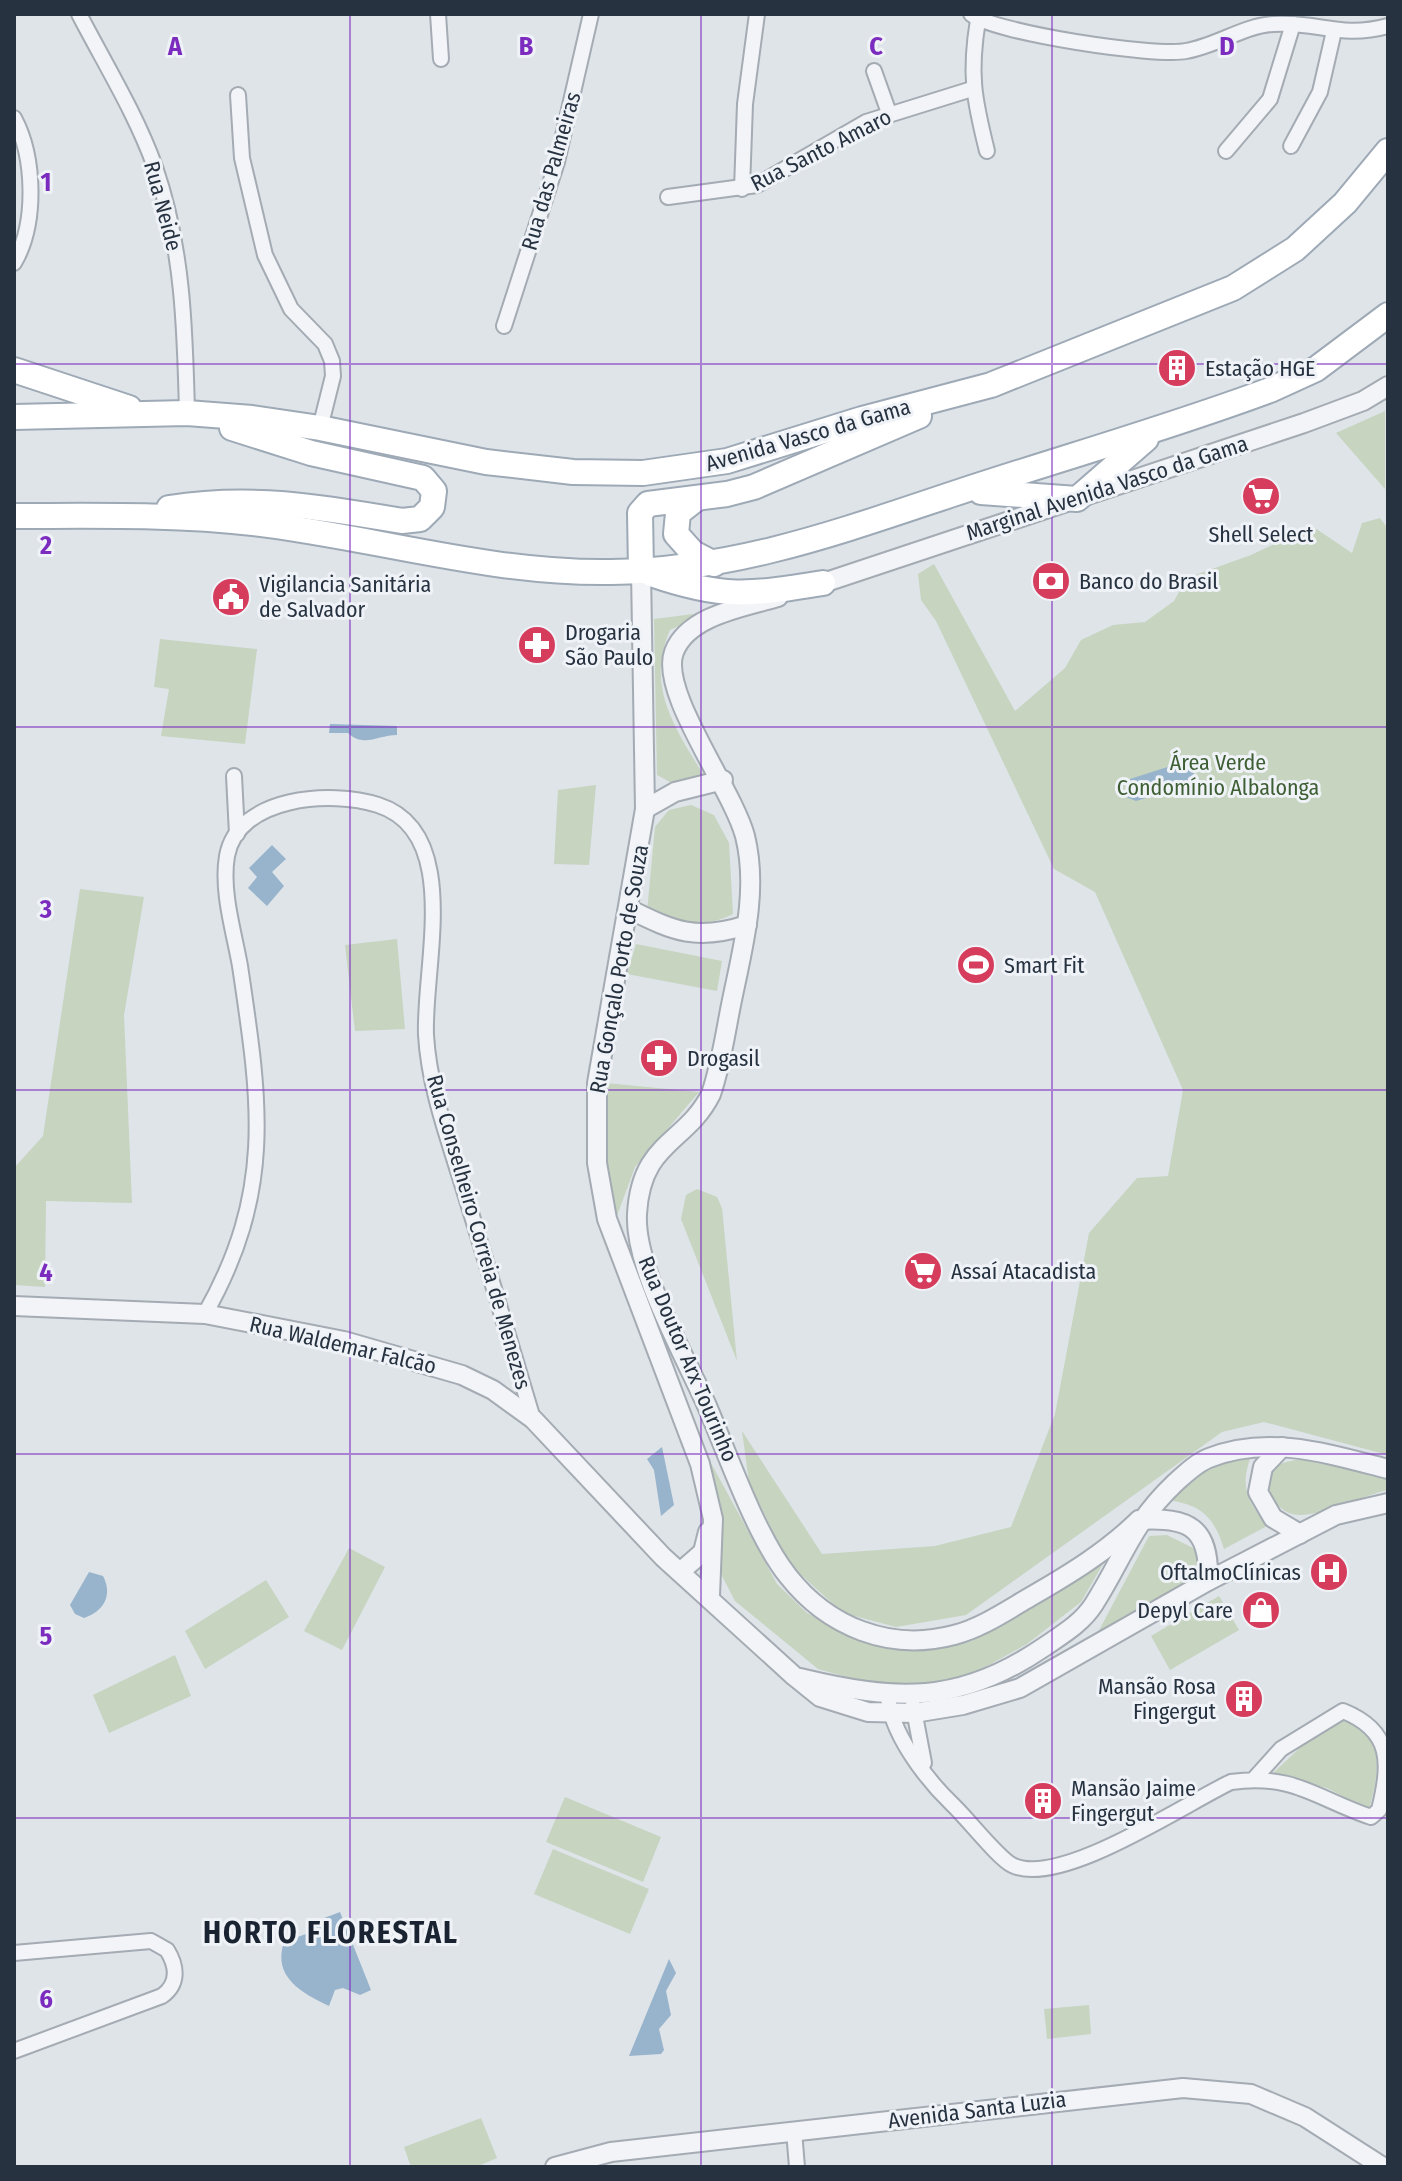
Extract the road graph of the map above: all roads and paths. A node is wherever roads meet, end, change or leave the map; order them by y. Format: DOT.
graph roads {
  1 [pos="79,14"];
  2 [pos="438,14"];
  3 [pos="591,14"];
  4 [pos="757,14"];
  5 [pos="975,17"];
  6 [pos="1293,24"];
  7 [pos="1388,26"];
  8 [pos="1334,31"];
  9 [pos="441,59"];
  10 [pos="874,71"];
  11 [pos="972,89"];
  12 [pos="238,95"];
  13 [pos="889,113"];
  14 [pos="14,118"];
  15 [pos="1291,146"];
  16 [pos="987,151"];
  17 [pos="1226,151"];
  18 [pos="1388,151"];
  19 [pos="742,189"];
  20 [pos="668,197"];
  21 [pos="14,263"];
  22 [pos="1388,315"];
  23 [pos="504,326"];
  24 [pos="14,370"];
  25 [pos="991,385"];
  26 [pos="1388,386"];
  27 [pos="143,413"];
  28 [pos="187,413"];
  29 [pos="14,417"];
  30 [pos="320,428"];
  31 [pos="1156,431"];
  32 [pos="963,491"];
  33 [pos="696,499"];
  34 [pos="1077,499"];
  35 [pos="14,516"];
  36 [pos="115,516"];
  37 [pos="714,564"];
  38 [pos="641,571"];
  39 [pos="823,583"];
  40 [pos="234,776"];
  41 [pos="723,780"];
  42 [pos="645,809"];
  43 [pos="237,834"];
  44 [pos="629,909"];
  45 [pos="747,925"];
  46 [pos="14,1306"];
  47 [pos="205,1314"];
  48 [pos="533,1419"];
  49 [pos="1282,1447"];
  50 [pos="1388,1469"];
  51 [pos="707,1493"];
  52 [pos="1388,1503"];
  53 [pos="1139,1520"];
  54 [pos="1300,1534"];
  55 [pos="680,1572"];
  56 [pos="1208,1581"];
  57 [pos="710,1596"];
  58 [pos="794,1676"];
  59 [pos="913,1693"];
  60 [pos="888,1695"];
  61 [pos="914,1713"];
  62 [pos="889,1714"];
  63 [pos="925,1771"];
  64 [pos="1254,1779"];
  65 [pos="14,1953"];
  66 [pos="14,2051"];
  67 [pos="794,2131"];
  68 [pos="555,2167"];
  69 [pos="797,2167"];
  70 [pos="1383,2167"];
  1 -- 28 [label="street, Rua Neide"];
  2 -- 9 [label="street"];
  3 -- 23 [label="street, Rua das Palmeiras"];
  4 -- 19 [label="street"];
  5 -- 6 [label="street"];
  5 -- 11 [label="street"];
  6 -- 8 [label="street"];
  6 -- 17 [label="street"];
  7 -- 8 [label="street"];
  8 -- 15 [label="street"];
  10 -- 13 [label="street"];
  11 -- 13 [label="street, Rua Santo Amaro"];
  11 -- 16 [label="street"];
  12 -- 30 [label="street"];
  13 -- 19 [label="street, Rua Santo Amaro"];
  14 -- 21 [label="street"];
  18 -- 25 [label="main road, Avenida Vasco da Gama"];
  19 -- 20 [label="street, Rua Santo Amaro"];
  22 -- 31 [label="main road"];
  24 -- 27 [label="main road"];
  25 -- 30 [label="main road, Avenida Vasco da Gama"];
  25 -- 33 [label="main road"];
  26 -- 34 [label="street, Marginal Avenida Vasco da Gama"];
  27 -- 28 [label="main road, Avenida Vasco da Gama"];
  27 -- 29 [label="main road, Avenida Vasco da Gama"];
  28 -- 30 [label="main road, Avenida Vasco da Gama"];
  28 -- 36 [label="main road"];
  31 -- 32 [label="main road"];
  31 -- 34 [label="main road"];
  32 -- 34 [label="main road"];
  32 -- 37 [label="main road"];
  33 -- 37 [label="main road"];
  33 -- 38 [label="main road"];
  34 -- 39 [label="street, Marginal Avenida Vasco da Gama"];
  35 -- 36 [label="main road"];
  36 -- 38 [label="main road"];
  37 -- 38 [label="main road"];
  38 -- 39 [label="main road"];
  38 -- 42 [label="street, Rua Gonçalo Porto de Souza"];
  39 -- 41 [label="street, Rua Doutor Arx Tourinho"];
  40 -- 43 [label="street"];
  41 -- 42 [label="street"];
  41 -- 45 [label="street, Rua Doutor Arx Tourinho"];
  42 -- 44 [label="street, Rua Gonçalo Porto de Souza"];
  43 -- 47 [label="street"];
  43 -- 48 [label="street, Rua Conselheiro Correia de Menezes"];
  44 -- 45 [label="street"];
  44 -- 51 [label="street, Rua Gonçalo Porto de Souza"];
  45 -- 53 [label="street, Rua Doutor Arx Tourinho"];
  46 -- 47 [label="street, Rua Waldemar Falcão"];
  47 -- 48 [label="street, Rua Waldemar Falcão"];
  48 -- 55 [label="street, Rua Waldemar Falcão"];
  49 -- 50 [label="street"];
  49 -- 53 [label="street"];
  49 -- 54 [label="street"];
  51 -- 55 [label="street, Rua Gonçalo Porto de Souza"];
  51 -- 57 [label="street, Rua Gonçalo Porto de Souza"];
  52 -- 54 [label="street, Rua Waldemar Falcão"];
  53 -- 56 [label="street"];
  53 -- 59 [label="street"];
  54 -- 56 [label="street, Rua Waldemar Falcão"];
  55 -- 57 [label="street, Rua Waldemar Falcão"];
  56 -- 61 [label="street, Rua Waldemar Falcão"];
  57 -- 58 [label="street, Rua Waldemar Falcão"];
  58 -- 60 [label="street"];
  58 -- 62 [label="street, Rua Waldemar Falcão"];
  59 -- 60 [label="street"];
  59 -- 61 [label="street"];
  60 -- 62 [label="street"];
  61 -- 62 [label="street, Rua Waldemar Falcão"];
  61 -- 63 [label="street"];
  62 -- 63 [label="street"];
  63 -- 64 [label="street"];
  64 -- 64 [label="street"];
  65 -- 66 [label="street"];
  67 -- 68 [label="street, Avenida Santa Luzia"];
  67 -- 69 [label="street"];
  67 -- 70 [label="street, Avenida Santa Luzia"];
}
